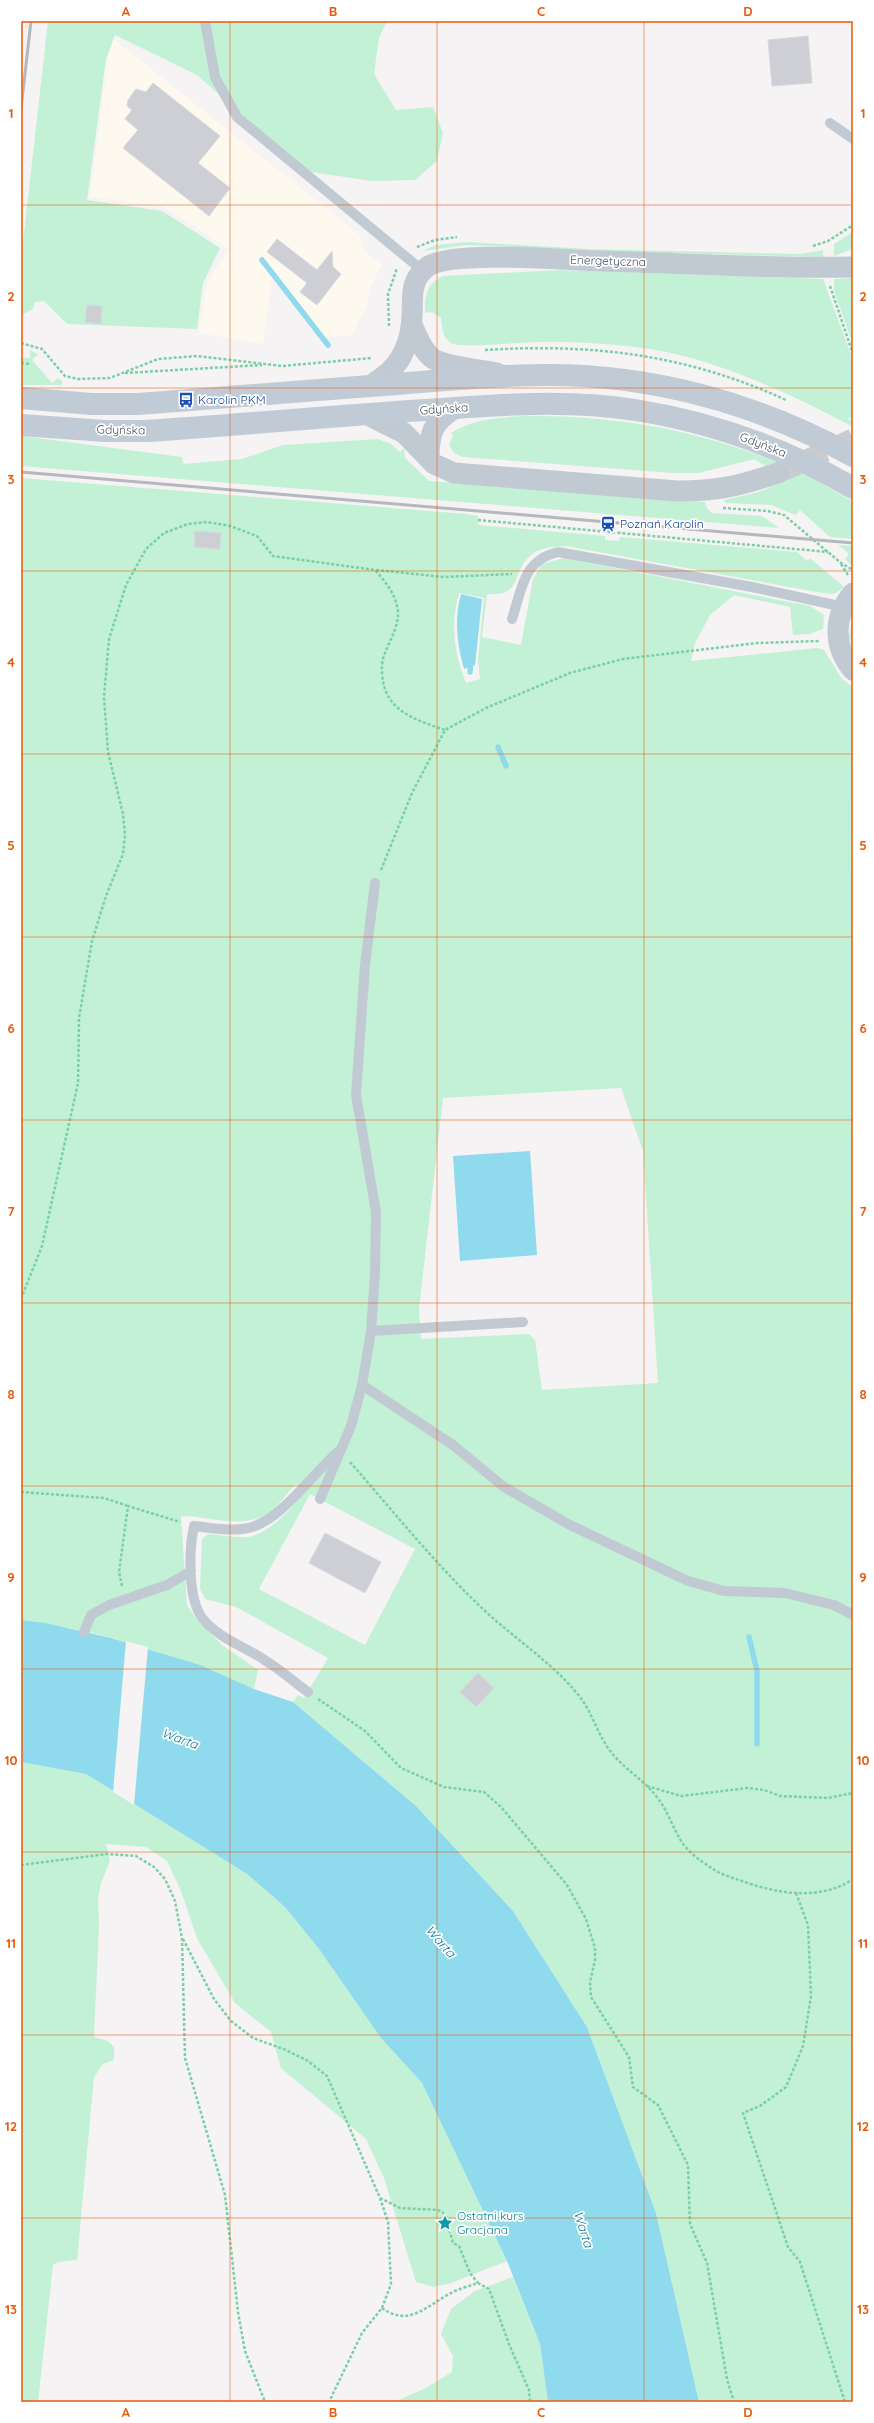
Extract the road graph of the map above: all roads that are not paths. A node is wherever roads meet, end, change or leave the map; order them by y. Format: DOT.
graph roads {
  1 [pos="205,21"];
  2 [pos="830,123"];
  3 [pos="853,139"];
  4 [pos="853,267"];
  5 [pos="423,272"];
  6 [pos="412,325"];
  7 [pos="509,376"];
  8 [pos="370,386"];
  9 [pos="21,398"];
  10 [pos="455,408"];
  11 [pos="366,414"];
  12 [pos="21,425"];
  13 [pos="853,456"];
  14 [pos="429,459"];
  15 [pos="778,473"];
  16 [pos="853,488"];
  17 [pos="848,594"];
  18 [pos="512,619"];
  19 [pos="853,670"];
  20 [pos="375,883"];
  21 [pos="523,1322"];
  22 [pos="371,1331"];
  23 [pos="362,1385"];
  24 [pos="340,1450"];
  25 [pos="320,1499"];
  26 [pos="191,1570"];
  27 [pos="853,1615"];
  28 [pos="84,1632"];
  29 [pos="308,1692"];
  1 -- 5 [label="lane"];
  2 -- 3 [label="lane"];
  4 -- 5 [label="street, Energetyczna"];
  5 -- 6 [label="street"];
  6 -- 7 [label="street"];
  6 -- 8 [label="street"];
  7 -- 8 [label="main road"];
  7 -- 13 [label="main road"];
  8 -- 9 [label="main road"];
  10 -- 11 [label="main road, Gdyńska"];
  10 -- 14 [label="street"];
  10 -- 16 [label="main road, Gdyńska"];
  11 -- 12 [label="main road, Gdyńska"];
  11 -- 14 [label="street"];
  14 -- 15 [label="street"];
  17 -- 18 [label="lane"];
  17 -- 19 [label="street"];
  20 -- 22 [label="lane"];
  21 -- 22 [label="lane"];
  22 -- 23 [label="lane"];
  23 -- 24 [label="lane"];
  23 -- 27 [label="lane"];
  24 -- 25 [label="lane"];
  24 -- 26 [label="lane"];
  26 -- 28 [label="lane"];
  26 -- 29 [label="lane"];
}
